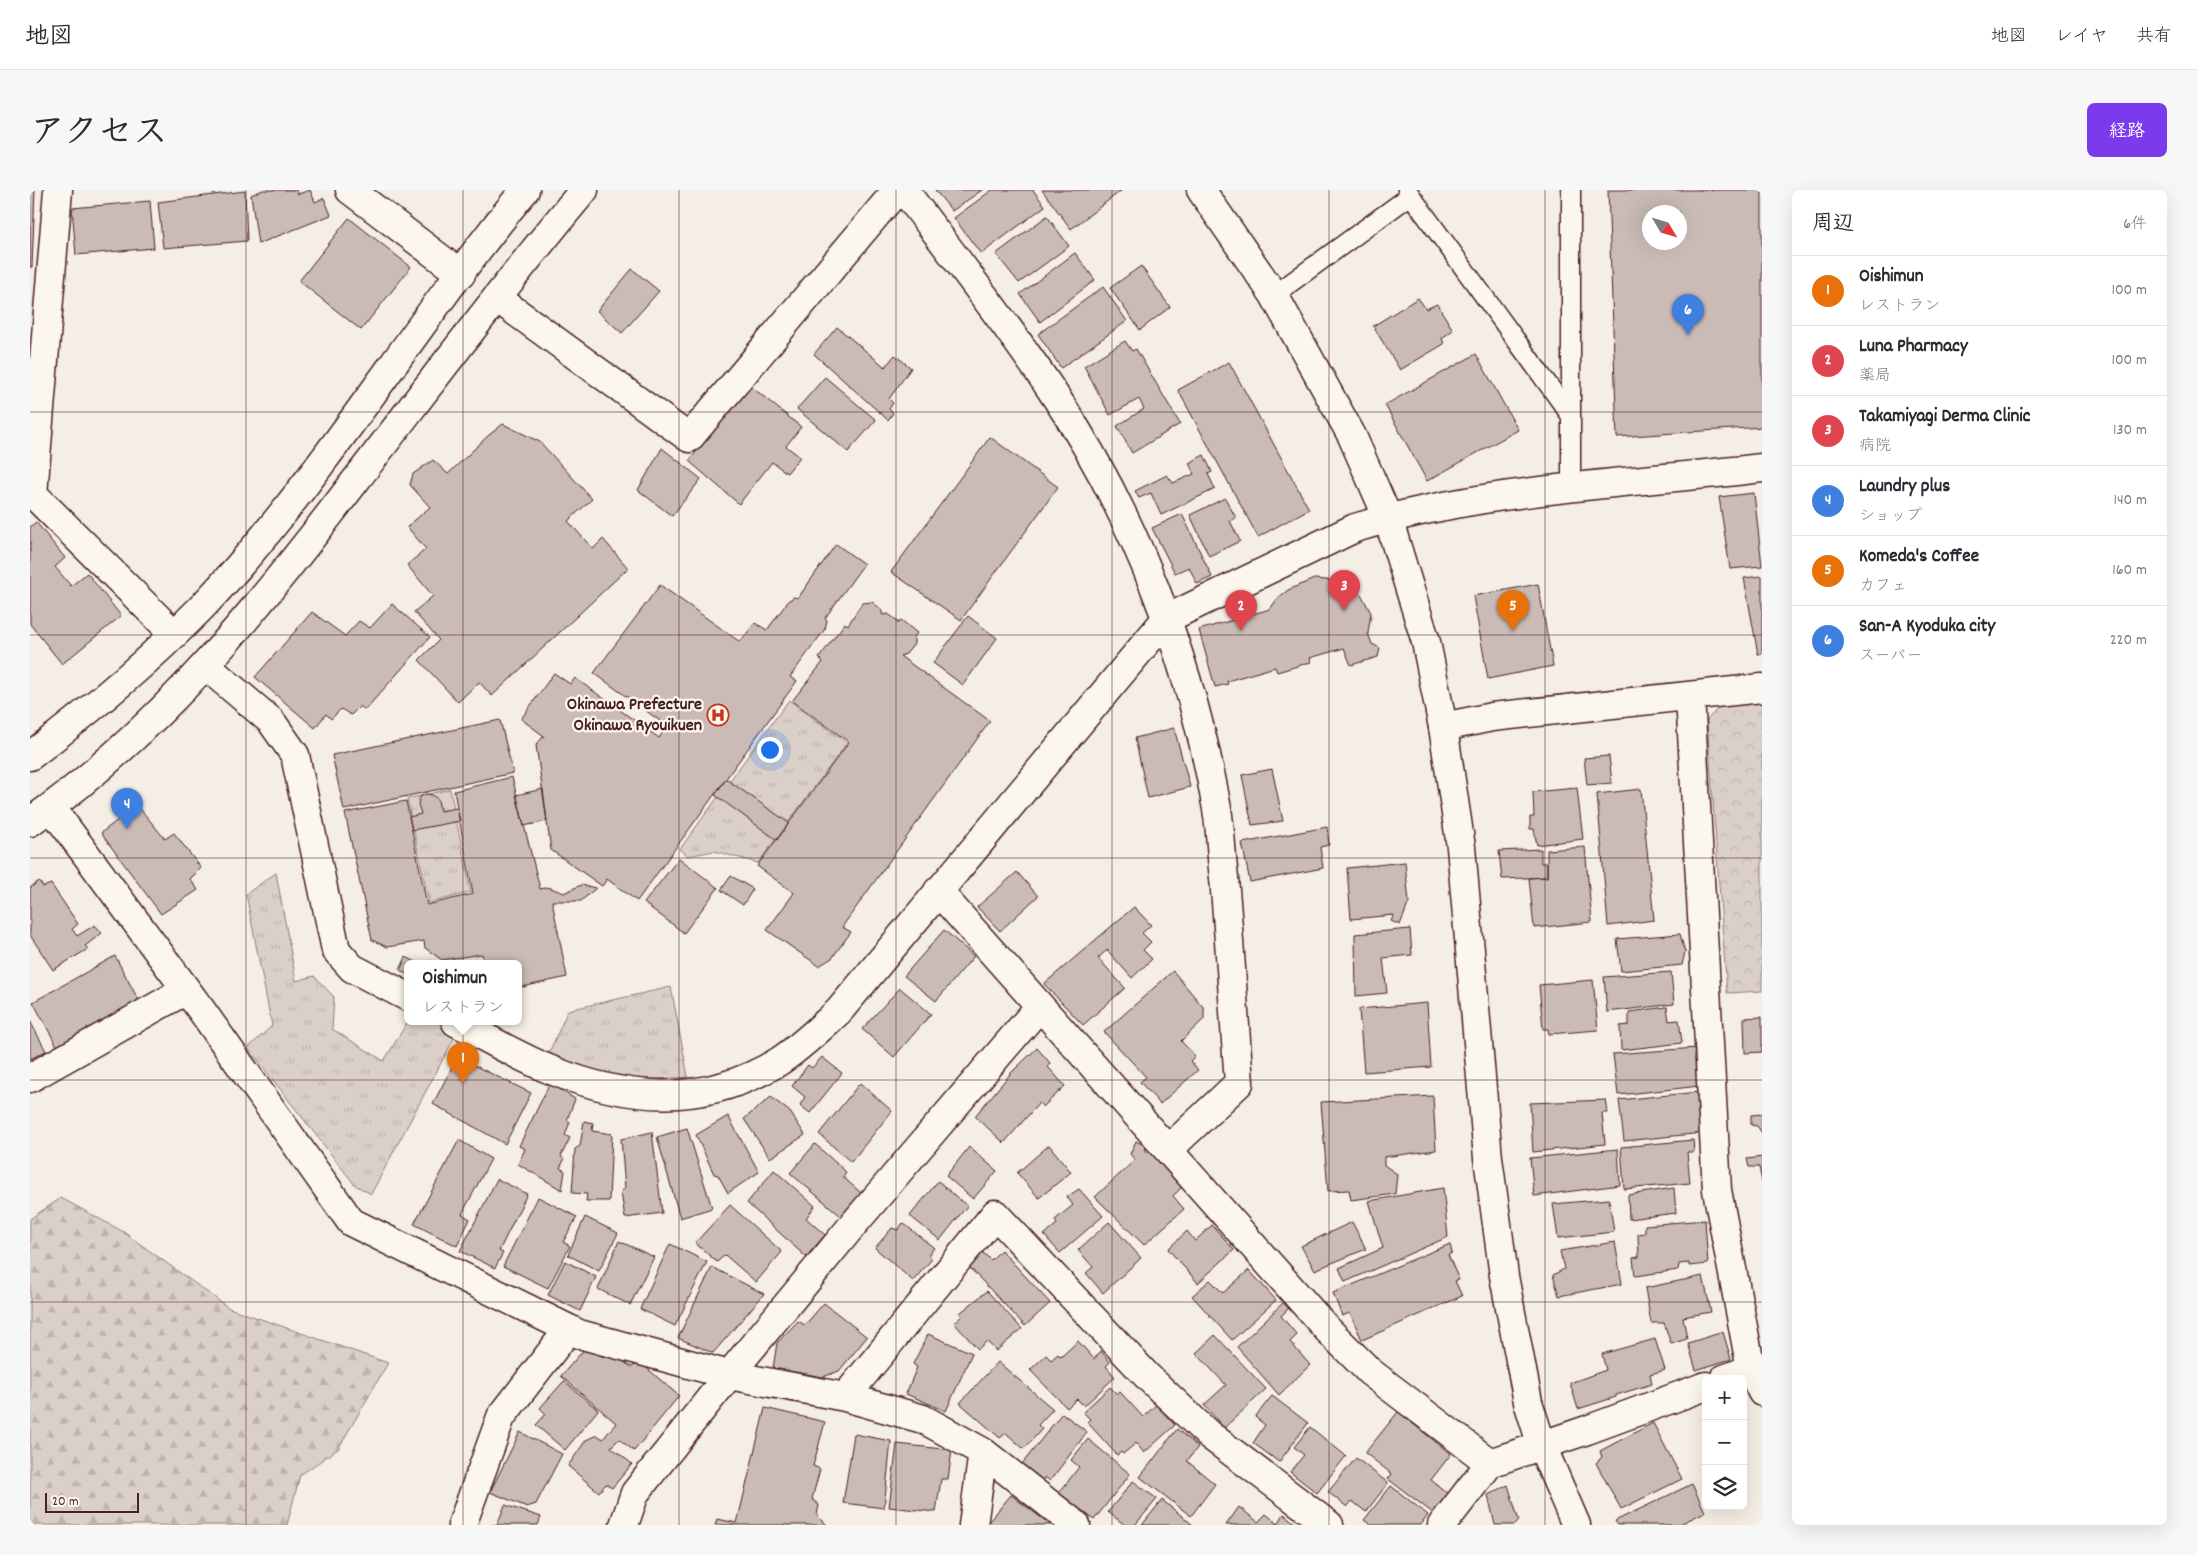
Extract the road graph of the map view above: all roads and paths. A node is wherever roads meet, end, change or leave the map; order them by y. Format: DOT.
graph roads {
  1 [pos="58,190"];
  2 [pos="350,190"];
  3 [pos="525,190"];
  4 [pos="584,190"];
  5 [pos="897,190"];
  6 [pos="904,190"];
  7 [pos="1200,190"];
  8 [pos="1571,190"];
  9 [pos="1409,192"];
  10 [pos="461,274"];
  11 [pos="1274,295"];
  12 [pos="497,298"];
  13 [pos="1571,416"];
  14 [pos="1762,468"];
  15 [pos="1571,488"];
  16 [pos="1388,518"];
  17 [pos="1166,618"];
  18 [pos="174,634"];
  19 [pos="206,666"];
  20 [pos="1762,688"];
  21 [pos="1690,696"];
  22 [pos="1443,726"];
  23 [pos="30,756"];
  24 [pos="40,814"];
  25 [pos="938,891"];
  26 [pos="186,990"];
  27 [pos="404,995"];
  28 [pos="1040,1006"];
  29 [pos="462,1025"];
  30 [pos="30,1078"];
  31 [pos="1169,1149"];
  32 [pos="569,1329"];
  33 [pos="729,1375"];
  34 [pos="1756,1380"];
  35 [pos="1702,1387"];
  36 [pos="845,1397"];
  37 [pos="1542,1446"];
  38 [pos="983,1452"];
  39 [pos="1490,1463"];
  40 [pos="462,1525"];
  41 [pos="624,1525"];
  42 [pos="973,1525"];
  43 [pos="1076,1525"];
  44 [pos="1329,1525"];
  45 [pos="1442,1525"];
  46 [pos="1576,1525"];
  1 -- 18 [label="street"];
  2 -- 10 [label="street"];
  3 -- 10 [label="street"];
  4 -- 12 [label="street"];
  5 -- 12 [label="street"];
  6 -- 17 [label="street"];
  7 -- 11 [label="street"];
  8 -- 13 [label="lane"];
  9 -- 11 [label="lane"];
  9 -- 13 [label="lane"];
  10 -- 18 [label="street"];
  11 -- 16 [label="street"];
  12 -- 19 [label="street"];
  13 -- 15 [label="lane"];
  14 -- 15 [label="street"];
  15 -- 16 [label="street"];
  16 -- 17 [label="street"];
  16 -- 22 [label="street"];
  17 -- 25 [label="street"];
  17 -- 31 [label="street"];
  18 -- 23 [label="street"];
  19 -- 24 [label="street"];
  19 -- 27 [label="street"];
  20 -- 21 [label="street"];
  21 -- 22 [label="street"];
  21 -- 34 [label="street"];
  22 -- 37 [label="street"];
  24 -- 26 [label="street"];
  25 -- 28 [label="street"];
  25 -- 29 [label="street"];
  26 -- 30 [label="street"];
  26 -- 32 [label="street"];
  28 -- 31 [label="street"];
  28 -- 33 [label="street"];
  31 -- 39 [label="street"];
  32 -- 33 [label="street"];
  32 -- 40 [label="street"];
  33 -- 36 [label="street"];
  33 -- 41 [label="street"];
  35 -- 37 [label="street"];
  36 -- 38 [label="street"];
  36 -- 44 [label="street"];
  37 -- 39 [label="street"];
  37 -- 46 [label="street"];
  38 -- 42 [label="street"];
  38 -- 43 [label="street"];
  39 -- 45 [label="street"];
}
